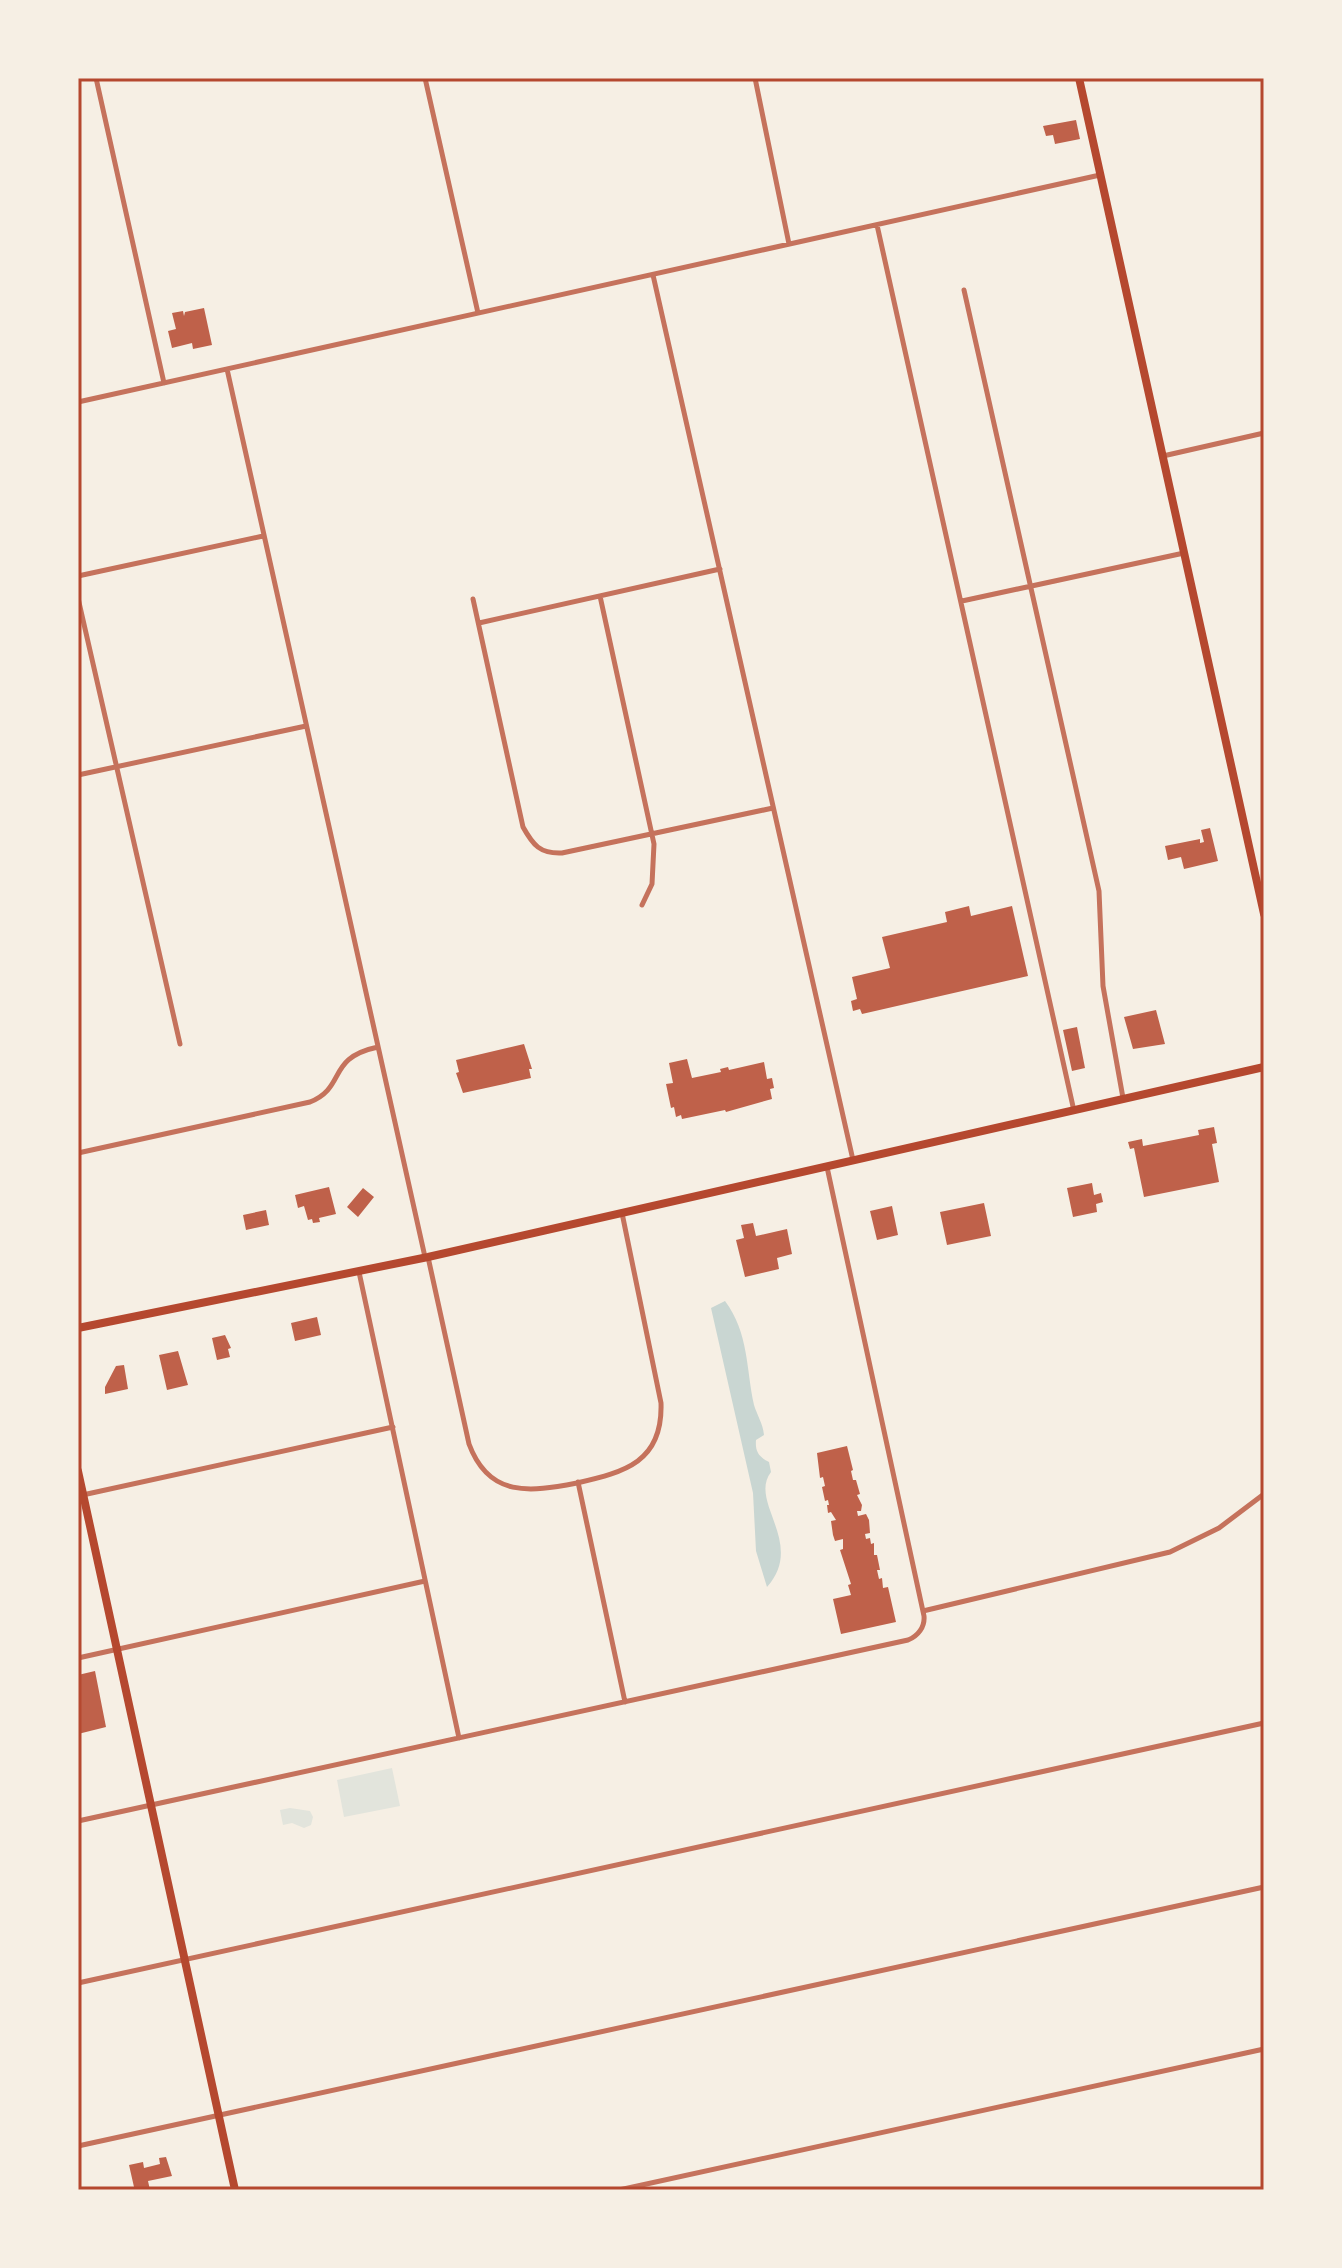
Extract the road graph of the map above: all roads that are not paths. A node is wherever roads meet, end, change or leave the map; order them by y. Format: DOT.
graph roads {
  1 [pos="96,78"];
  2 [pos="425,78"];
  3 [pos="755,78"];
  4 [pos="1079,78"];
  5 [pos="1101,175"];
  6 [pos="877,225"];
  7 [pos="789,244"];
  8 [pos="653,275"];
  9 [pos="964,290"];
  10 [pos="478,313"];
  11 [pos="227,369"];
  12 [pos="164,383"];
  13 [pos="78,402"];
  14 [pos="1264,433"];
  15 [pos="1163,456"];
  16 [pos="263,536"];
  17 [pos="1184,553"];
  18 [pos="720,569"];
  19 [pos="78,576"];
  20 [pos="1030,587"];
  21 [pos="600,596"];
  22 [pos="78,598"];
  23 [pos="473,599"];
  24 [pos="962,601"];
  25 [pos="479,623"];
  26 [pos="306,726"];
  27 [pos="116,767"];
  28 [pos="78,775"];
  29 [pos="773,808"];
  30 [pos="653,834"];
  31 [pos="642,905"];
  32 [pos="1264,914"];
  33 [pos="180,1044"];
  34 [pos="378,1047"];
  35 [pos="1264,1067"];
  36 [pos="1123,1099"];
  37 [pos="1075,1112"];
  38 [pos="78,1153"];
  39 [pos="854,1161"];
  40 [pos="827,1167"];
  41 [pos="622,1213"];
  42 [pos="427,1257"];
  43 [pos="359,1272"];
  44 [pos="78,1328"];
  45 [pos="393,1427"];
  46 [pos="78,1471"];
  47 [pos="578,1482"];
  48 [pos="1264,1494"];
  49 [pos="81,1496"];
  50 [pos="425,1581"];
  51 [pos="923,1611"];
  52 [pos="117,1650"];
  53 [pos="78,1658"];
  54 [pos="625,1702"];
  55 [pos="1264,1723"];
  56 [pos="459,1738"];
  57 [pos="151,1805"];
  58 [pos="78,1821"];
  59 [pos="1264,1887"];
  60 [pos="185,1960"];
  61 [pos="78,1983"];
  62 [pos="1264,2049"];
  63 [pos="219,2114"];
  64 [pos="78,2146"];
  65 [pos="235,2190"];
  66 [pos="619,2190"];
  1 -- 12 [label="street"];
  2 -- 10 [label="street"];
  3 -- 7 [label="street"];
  4 -- 5 [label="main road"];
  5 -- 6 [label="street"];
  5 -- 15 [label="main road"];
  6 -- 7 [label="street"];
  6 -- 24 [label="street"];
  7 -- 8 [label="street"];
  8 -- 10 [label="street"];
  8 -- 18 [label="street"];
  9 -- 20 [label="street"];
  10 -- 11 [label="street"];
  11 -- 12 [label="street"];
  11 -- 16 [label="street"];
  12 -- 13 [label="street"];
  14 -- 15 [label="street"];
  15 -- 17 [label="main road"];
  16 -- 19 [label="street"];
  16 -- 26 [label="street"];
  17 -- 20 [label="street"];
  17 -- 32 [label="main road"];
  18 -- 21 [label="street"];
  18 -- 29 [label="street"];
  20 -- 24 [label="street"];
  20 -- 36 [label="street"];
  21 -- 25 [label="street"];
  21 -- 30 [label="street"];
  22 -- 27 [label="street"];
  23 -- 25 [label="street"];
  24 -- 37 [label="street"];
  25 -- 30 [label="street"];
  26 -- 27 [label="street"];
  26 -- 34 [label="street"];
  27 -- 28 [label="street"];
  27 -- 33 [label="street"];
  29 -- 30 [label="street"];
  29 -- 39 [label="street"];
  30 -- 31 [label="street"];
  34 -- 38 [label="street"];
  34 -- 42 [label="street"];
  35 -- 36 [label="main road"];
  36 -- 37 [label="main road"];
  37 -- 39 [label="main road"];
  39 -- 40 [label="main road"];
  40 -- 41 [label="main road"];
  40 -- 51 [label="street"];
  41 -- 42 [label="main road"];
  41 -- 47 [label="street"];
  42 -- 43 [label="main road"];
  42 -- 47 [label="street"];
  43 -- 44 [label="main road"];
  43 -- 45 [label="street"];
  45 -- 49 [label="street"];
  45 -- 50 [label="street"];
  46 -- 49 [label="main road"];
  47 -- 54 [label="street"];
  48 -- 51 [label="street"];
  49 -- 52 [label="main road"];
  50 -- 52 [label="street"];
  50 -- 56 [label="street"];
  51 -- 54 [label="street"];
  52 -- 53 [label="street"];
  52 -- 57 [label="main road"];
  54 -- 56 [label="street"];
  55 -- 60 [label="street"];
  56 -- 57 [label="street"];
  57 -- 58 [label="street"];
  57 -- 60 [label="main road"];
  59 -- 63 [label="street"];
  60 -- 61 [label="street"];
  60 -- 63 [label="main road"];
  62 -- 66 [label="street"];
  63 -- 64 [label="street"];
  63 -- 65 [label="main road"];
}
